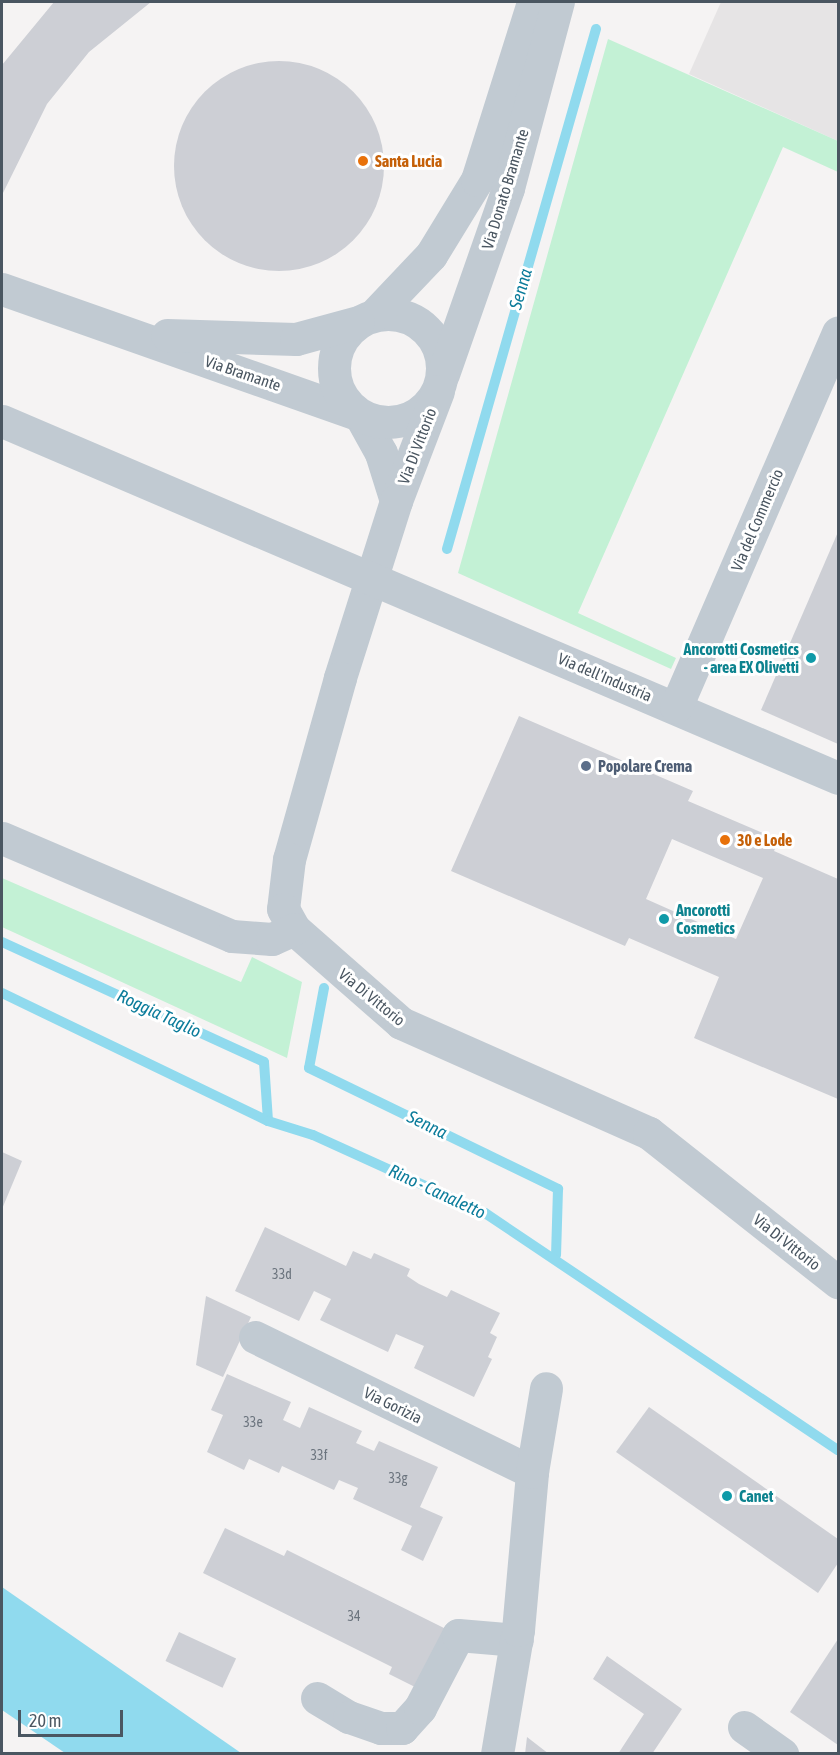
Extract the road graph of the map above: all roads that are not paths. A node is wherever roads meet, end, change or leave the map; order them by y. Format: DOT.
graph roads {
  1 [pos="534,2"];
  2 [pos="558,2"];
  3 [pos="2,289"];
  4 [pos="366,318"];
  5 [pos="838,332"];
  6 [pos="126,333"];
  7 [pos="440,382"];
  8 [pos="360,415"];
  9 [pos="2,421"];
  10 [pos="396,501"];
  11 [pos="372,576"];
  12 [pos="676,707"];
  13 [pos="838,778"];
  14 [pos="2,838"];
  15 [pos="294,929"];
  16 [pos="838,1282"];
  17 [pos="255,1336"];
  18 [pos="546,1388"];
  19 [pos="532,1472"];
  20 [pos="517,1640"];
  21 [pos="316,1698"];
  22 [pos="744,1727"];
  23 [pos="497,1754"];
  24 [pos="782,1754"];
  1 -- 4 [label="street, Via Donato Bramante"];
  2 -- 7 [label="street, Via Donato Bramante"];
  3 -- 6 [label="street, Via Bramante"];
  4 -- 6 [label="street, Via Bramante"];
  4 -- 7 [label="street"];
  4 -- 8 [label="street"];
  5 -- 12 [label="street, Via del Commercio"];
  6 -- 8 [label="street, Via Bramante"];
  7 -- 8 [label="street"];
  7 -- 10 [label="street, Via Di Vittorio"];
  8 -- 10 [label="street, Via Di Vittorio"];
  9 -- 11 [label="street, Via dell'Industria"];
  10 -- 11 [label="street, Via Di Vittorio"];
  11 -- 12 [label="street, Via dell'Industria"];
  11 -- 15 [label="street, Via Di Vittorio"];
  12 -- 13 [label="street, Via dell'Industria"];
  14 -- 15 [label="street"];
  15 -- 16 [label="street, Via Di Vittorio"];
  17 -- 19 [label="street, Via Gorizia"];
  18 -- 19 [label="street"];
  19 -- 20 [label="street"];
  20 -- 21 [label="street"];
  20 -- 23 [label="street"];
  22 -- 24 [label="street"];
}
